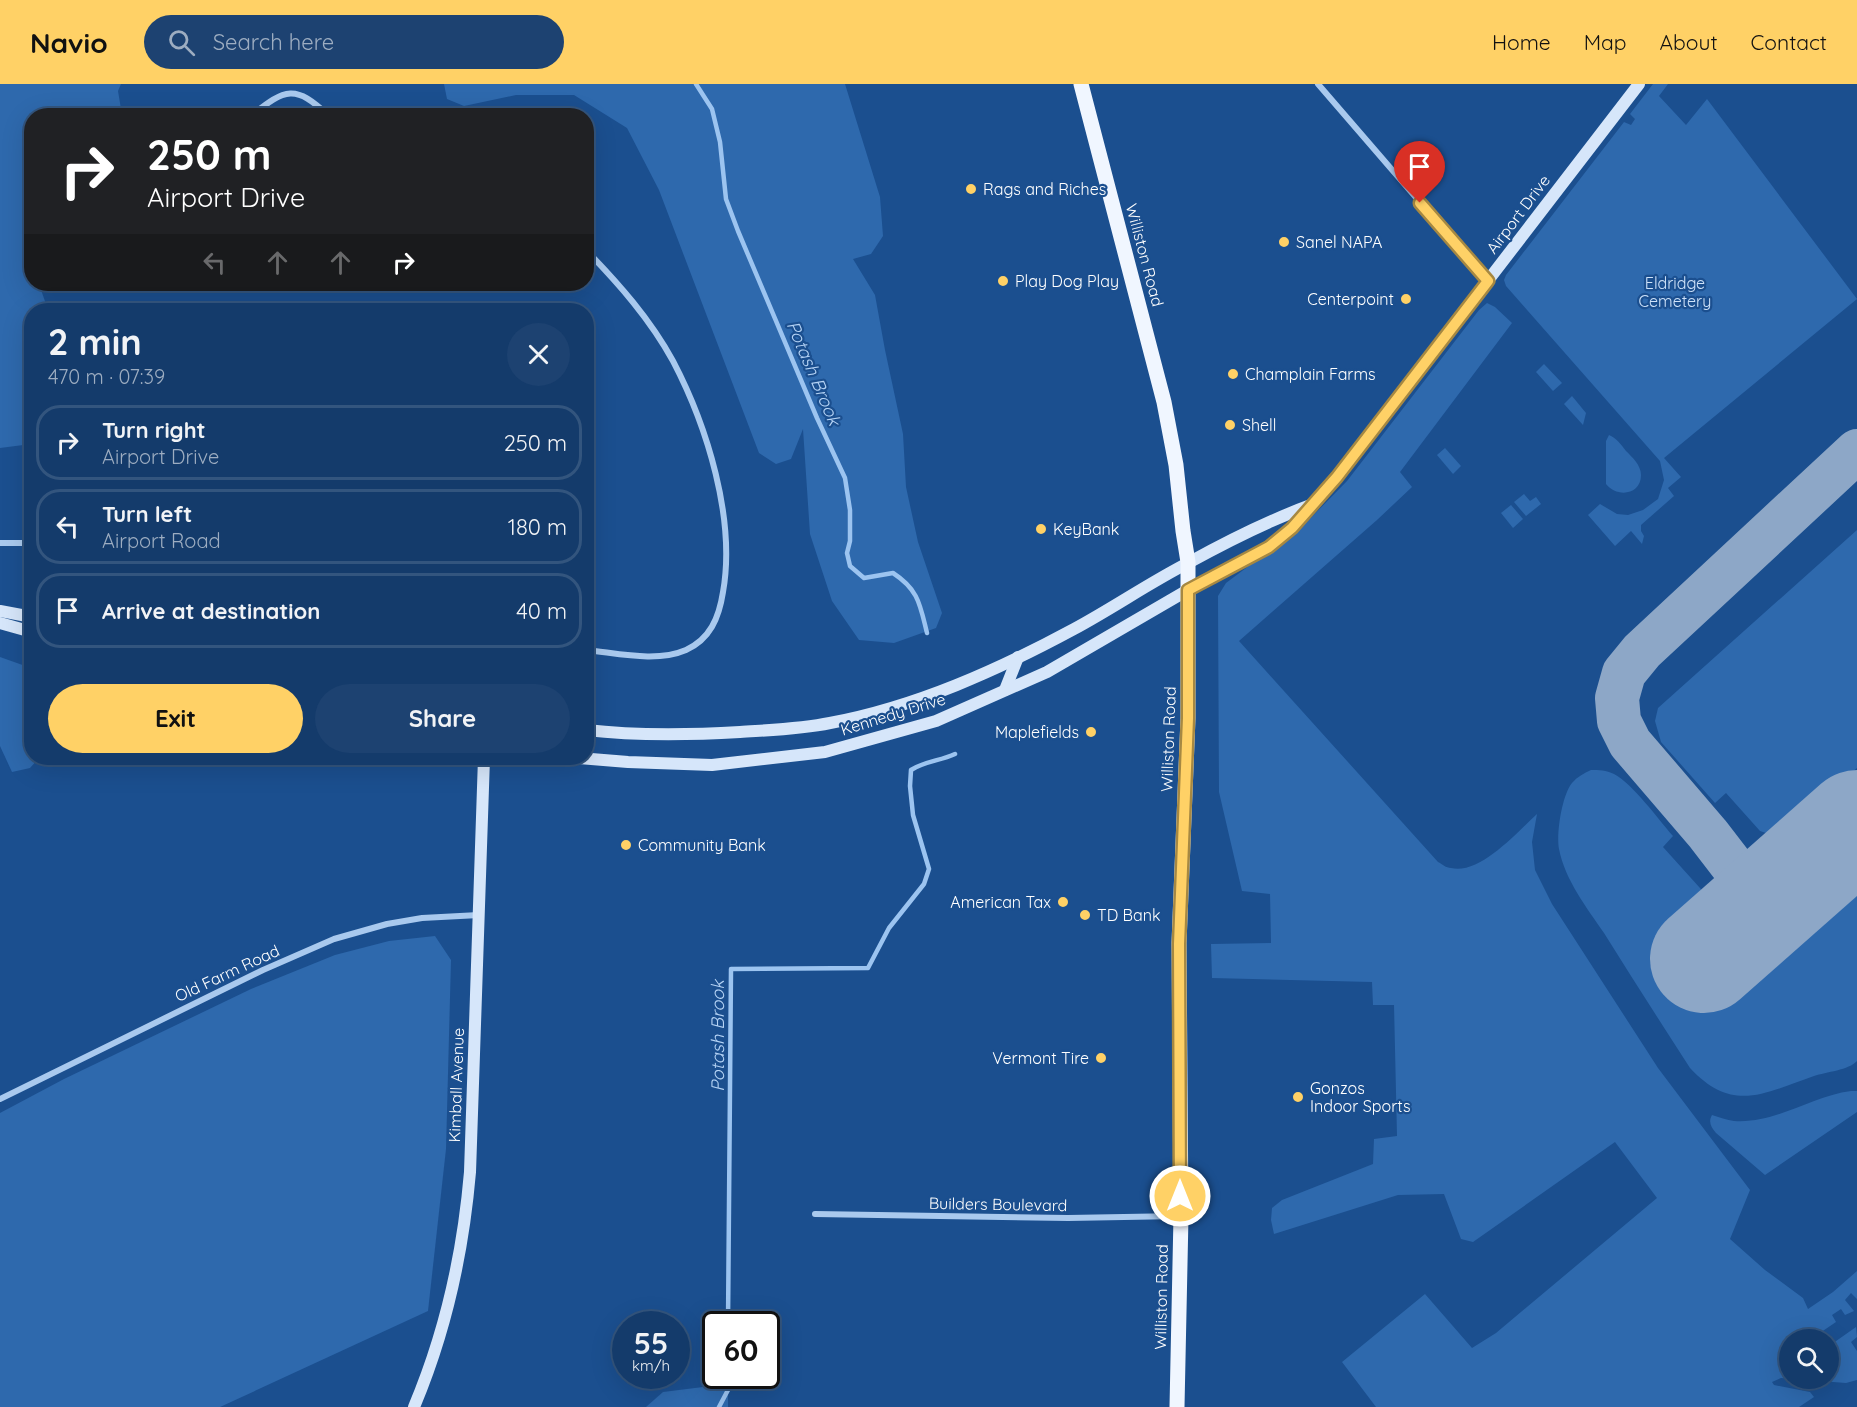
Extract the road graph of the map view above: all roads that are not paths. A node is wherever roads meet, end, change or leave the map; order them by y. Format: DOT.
graph roads {
  1 [pos="1081,84"];
  2 [pos="1318,84"];
  3 [pos="1638,84"];
  4 [pos="262,108"];
  5 [pos="322,108"];
  6 [pos="594,259"];
  7 [pos="1488,281"];
  8 [pos="1312,505"];
  9 [pos="0,543"];
  10 [pos="24,543"];
  11 [pos="1188,562"];
  12 [pos="1188,590"];
  13 [pos="0,611"];
  14 [pos="24,616"];
  15 [pos="0,623"];
  16 [pos="24,630"];
  17 [pos="594,651"];
  18 [pos="1018,657"];
  19 [pos="1005,690"];
  20 [pos="594,731"];
  21 [pos="594,759"];
  22 [pos="483,765"];
  23 [pos="479,915"];
  24 [pos="0,1099"];
  25 [pos="815,1214"];
  26 [pos="1181,1216"];
  27 [pos="414,1407"];
  28 [pos="1177,1407"];
  1 -- 11 [label="main road, Williston Road"];
  2 -- 7 [label="street"];
  3 -- 7 [label="main road, Airport Drive"];
  4 -- 5 [label="street"];
  6 -- 17 [label="street"];
  7 -- 8 [label="main road, Airport Drive"];
  8 -- 11 [label="main road, Airport Drive"];
  8 -- 12 [label="main road, Airport Drive"];
  9 -- 10 [label="street"];
  11 -- 12 [label="main road, Williston Road"];
  11 -- 18 [label="main road, Kennedy Drive"];
  12 -- 19 [label="main road, Kennedy Drive"];
  12 -- 26 [label="main road, Williston Road"];
  13 -- 14 [label="main road"];
  15 -- 16 [label="main road"];
  18 -- 19 [label="main road"];
  18 -- 20 [label="main road, Kennedy Drive"];
  19 -- 21 [label="main road, Kennedy Drive"];
  22 -- 23 [label="main road, Kimball Avenue"];
  23 -- 24 [label="street, Old Farm Road"];
  23 -- 27 [label="main road, Kimball Avenue"];
  25 -- 26 [label="street, Builders Boulevard"];
  26 -- 28 [label="main road, Williston Road"];
}
